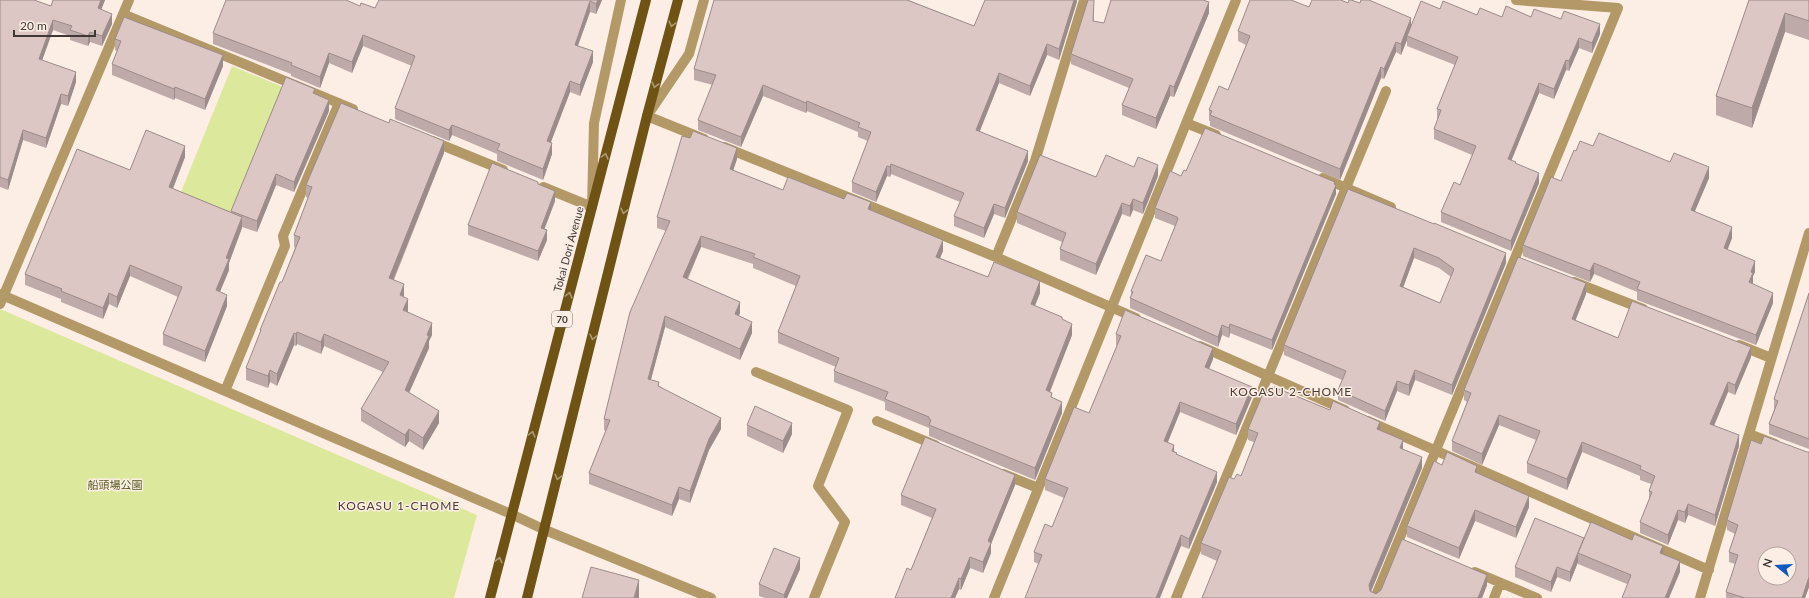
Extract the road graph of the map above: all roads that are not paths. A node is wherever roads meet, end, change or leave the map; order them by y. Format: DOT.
graph roads {
  1 [pos="129,0"];
  2 [pos="621,0"];
  3 [pos="646,0"];
  4 [pos="678,0"];
  5 [pos="704,0"];
  6 [pos="1084,0"];
  7 [pos="1236,0"];
  8 [pos="1516,0"];
  9 [pos="123,14"];
  10 [pos="1386,91"];
  11 [pos="339,103"];
  12 [pos="360,112"];
  13 [pos="647,116"];
  14 [pos="1186,122"];
  15 [pos="421,136"];
  16 [pos="1222,137"];
  17 [pos="1310,173"];
  18 [pos="513,174"];
  19 [pos="534,183"];
  20 [pos="1346,188"];
  21 [pos="592,207"];
  22 [pos="1403,212"];
  23 [pos="1809,233"];
  24 [pos="1502,254"];
  25 [pos="996,257"];
  26 [pos="1519,261"];
  27 [pos="1567,279"];
  28 [pos="1,298"];
  29 [pos="1111,307"];
  30 [pos="1655,313"];
  31 [pos="1147,323"];
  32 [pos="1190,341"];
  33 [pos="1728,341"];
  34 [pos="1771,358"];
  35 [pos="756,372"];
  36 [pos="1270,376"];
  37 [pos="225,391"];
  38 [pos="877,421"];
  39 [pos="1749,434"];
  40 [pos="1782,446"];
  41 [pos="943,449"];
  42 [pos="1437,452"];
  43 [pos="994,470"];
  44 [pos="1038,488"];
  45 [pos="511,514"];
  46 [pos="545,530"];
  47 [pos="1464,568"];
  48 [pos="1709,570"];
  49 [pos="1500,583"];
  50 [pos="490,598"];
  51 [pos="527,598"];
  52 [pos="711,598"];
  53 [pos="814,598"];
  54 [pos="994,598"];
  55 [pos="1176,598"];
  56 [pos="1375,598"];
  57 [pos="1494,598"];
  58 [pos="1537,598"];
  59 [pos="1700,598"];
  1 -- 9 [label="street"];
  2 -- 21 [label="street"];
  21 -- 3 [label="main road, Tokai Dori Avenue / 70, one-way"];
  4 -- 13 [label="main road, one-way"];
  5 -- 13 [label="street"];
  6 -- 25 [label="street"];
  7 -- 14 [label="street"];
  8 -- 26 [label="street"];
  9 -- 11 [label="street"];
  9 -- 28 [label="street"];
  10 -- 20 [label="street"];
  11 -- 12 [label="street"];
  11 -- 37 [label="street"];
  13 -- 25 [label="street"];
  13 -- 46 [label="main road, one-way"];
  14 -- 16 [label="street"];
  14 -- 29 [label="street"];
  15 -- 18 [label="street"];
  17 -- 20 [label="street"];
  19 -- 21 [label="street"];
  20 -- 22 [label="street"];
  20 -- 36 [label="street"];
  45 -- 21 [label="main road, Tokai Dori Avenue / 70, one-way"];
  23 -- 34 [label="street"];
  24 -- 26 [label="street"];
  25 -- 29 [label="street"];
  26 -- 42 [label="street"];
  27 -- 30 [label="street"];
  28 -- 37 [label="street"];
  29 -- 31 [label="street"];
  29 -- 44 [label="street"];
  32 -- 36 [label="street"];
  33 -- 34 [label="street"];
  34 -- 39 [label="street"];
  35 -- 53 [label="street"];
  36 -- 42 [label="street"];
  36 -- 55 [label="street"];
  37 -- 45 [label="street"];
  38 -- 41 [label="street"];
  39 -- 40 [label="street"];
  39 -- 48 [label="street"];
  42 -- 48 [label="street"];
  42 -- 56 [label="street"];
  43 -- 44 [label="street"];
  44 -- 54 [label="street"];
  45 -- 46 [label="street"];
  50 -- 45 [label="main road, Tokai Dori Avenue / 70, one-way"];
  46 -- 51 [label="main road"];
  46 -- 52 [label="street"];
  47 -- 49 [label="street"];
  48 -- 59 [label="street"];
  49 -- 57 [label="street"];
  49 -- 58 [label="street"];
}
